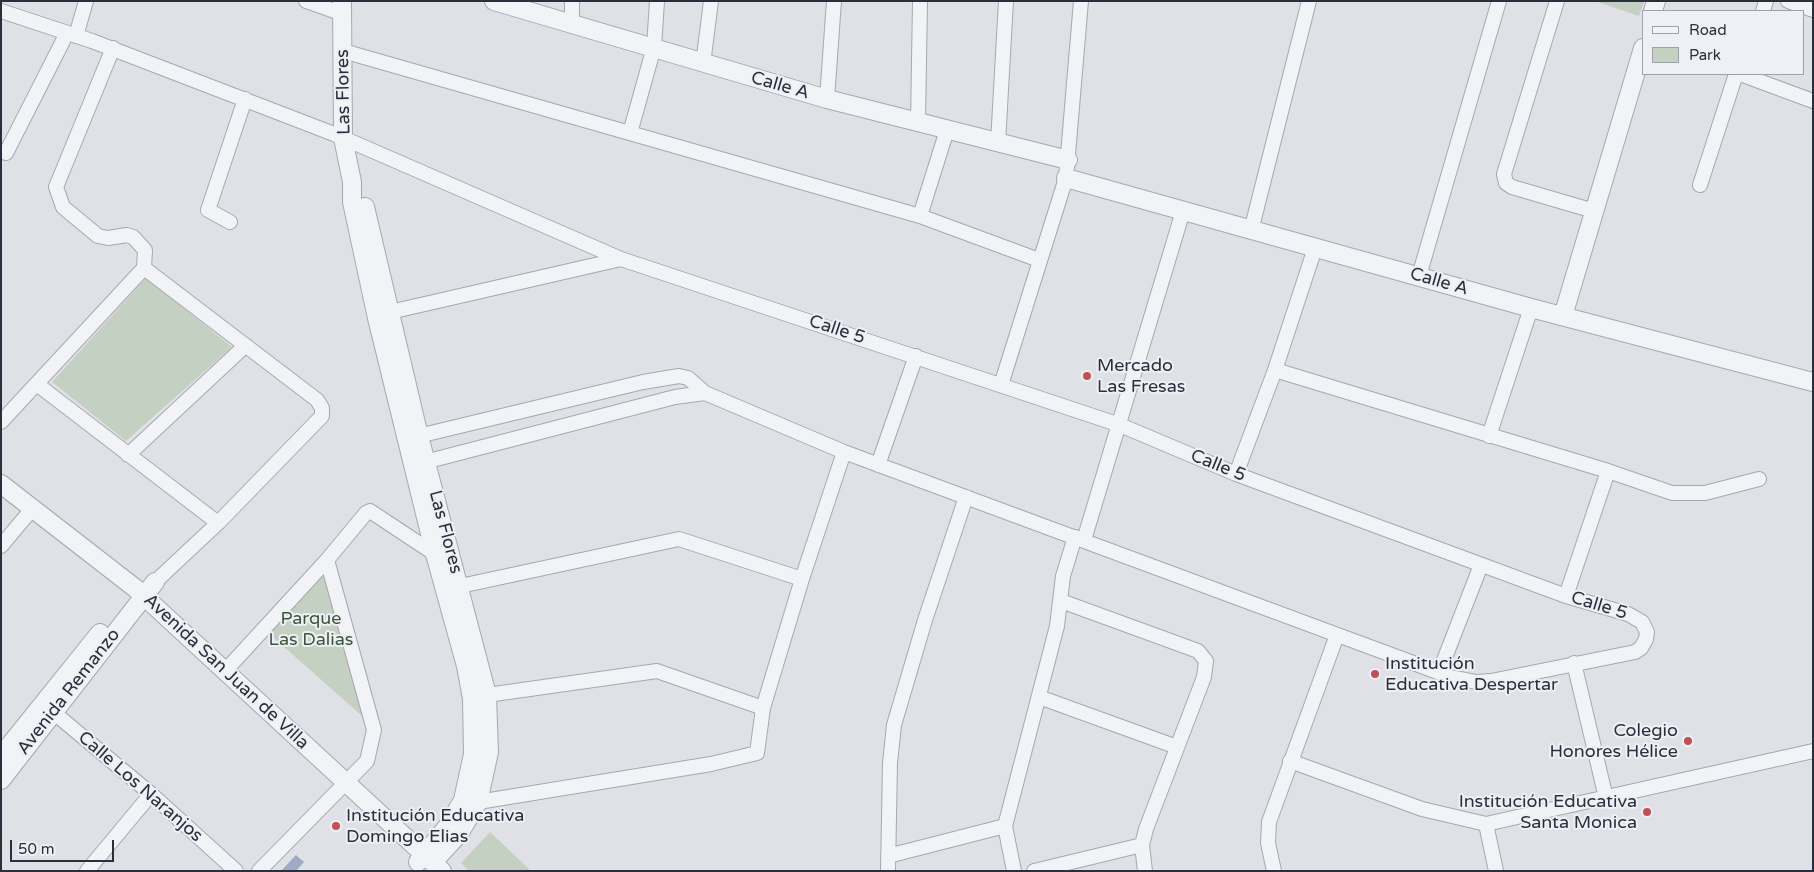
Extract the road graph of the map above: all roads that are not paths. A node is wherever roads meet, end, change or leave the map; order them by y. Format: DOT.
graph roads {
  1 [pos="86,1"];
  2 [pos="306,1"];
  3 [pos="494,1"];
  4 [pos="572,1"];
  5 [pos="657,1"];
  6 [pos="711,1"];
  7 [pos="834,1"];
  8 [pos="920,1"];
  9 [pos="1006,1"];
  10 [pos="1081,1"];
  11 [pos="1309,1"];
  12 [pos="1499,1"];
  13 [pos="1556,1"];
  14 [pos="1788,1"];
  15 [pos="343,7"];
  16 [pos="1813,10"];
  17 [pos="1,11"];
  18 [pos="572,24"];
  19 [pos="72,34"];
  20 [pos="654,47"];
  21 [pos="113,48"];
  22 [pos="343,51"];
  23 [pos="1642,51"];
  24 [pos="703,64"];
  25 [pos="1740,75"];
  26 [pos="1743,75"];
  27 [pos="245,99"];
  28 [pos="827,99"];
  29 [pos="1813,101"];
  30 [pos="918,123"];
  31 [pos="947,130"];
  32 [pos="630,133"];
  33 [pos="343,138"];
  34 [pos="998,143"];
  35 [pos="6,153"];
  36 [pos="1068,160"];
  37 [pos="1066,178"];
  38 [pos="352,182"];
  39 [pos="1700,185"];
  40 [pos="1183,211"];
  41 [pos="1594,211"];
  42 [pos="920,216"];
  43 [pos="230,222"];
  44 [pos="1251,231"];
  45 [pos="1315,248"];
  46 [pos="620,259"];
  47 [pos="1039,260"];
  48 [pos="144,268"];
  49 [pos="1419,276"];
  50 [pos="1531,308"];
  51 [pos="390,312"];
  52 [pos="1563,316"];
  53 [pos="245,346"];
  54 [pos="916,356"];
  55 [pos="1275,370"];
  56 [pos="1813,382"];
  57 [pos="38,385"];
  58 [pos="1001,385"];
  59 [pos="705,393"];
  60 [pos="1,422"];
  61 [pos="1120,424"];
  62 [pos="1489,436"];
  63 [pos="413,438"];
  64 [pos="844,452"];
  65 [pos="128,454"];
  66 [pos="420,464"];
  67 [pos="878,465"];
  68 [pos="1608,471"];
  69 [pos="1236,474"];
  70 [pos="1759,479"];
  71 [pos="1,484"];
  72 [pos="1,495"];
  73 [pos="966,497"];
  74 [pos="27,515"];
  75 [pos="218,523"];
  76 [pos="1080,538"];
  77 [pos="1,546"];
  78 [pos="435,554"];
  79 [pos="327,560"];
  80 [pos="1482,565"];
  81 [pos="802,579"];
  82 [pos="452,588"];
  83 [pos="140,594"];
  84 [pos="1566,596"];
  85 [pos="1061,601"];
  86 [pos="1337,634"];
  87 [pos="1574,663"];
  88 [pos="226,670"];
  89 [pos="1439,672"];
  90 [pos="488,696"];
  91 [pos="1039,697"];
  92 [pos="48,708"];
  93 [pos="763,708"];
  94 [pos="1177,748"];
  95 [pos="1813,751"];
  96 [pos="1,756"];
  97 [pos="1290,761"];
  98 [pos="1,780"];
  99 [pos="343,785"];
  100 [pos="152,794"];
  101 [pos="1606,798"];
  102 [pos="470,801"];
  103 [pos="1486,824"];
  104 [pos="1005,826"];
  105 [pos="1142,845"];
  106 [pos="888,856"];
  107 [pos="428,865"];
  108 [pos="1275,870"];
  109 [pos="87,871"];
  110 [pos="236,871"];
  111 [pos="259,871"];
  112 [pos="888,871"];
  113 [pos="1014,871"];
  114 [pos="1034,871"];
  115 [pos="1145,871"];
  116 [pos="1496,871"];
  1 -- 19 [label="street"];
  2 -- 15 [label="street"];
  3 -- 18 [label="street, Calle A"];
  4 -- 18 [label="street"];
  5 -- 20 [label="street"];
  6 -- 24 [label="street"];
  7 -- 28 [label="street"];
  8 -- 30 [label="street"];
  9 -- 34 [label="street"];
  10 -- 36 [label="street"];
  11 -- 44 [label="street"];
  12 -- 49 [label="street"];
  13 -- 41 [label="street"];
  14 -- 16 [label="street"];
  15 -- 22 [label="street, Las Flores"];
  17 -- 19 [label="street, Calle 5"];
  18 -- 20 [label="street, Calle A"];
  19 -- 21 [label="street, Calle 5"];
  19 -- 35 [label="street"];
  20 -- 24 [label="street, Calle A"];
  20 -- 32 [label="street"];
  21 -- 27 [label="street, Calle 5"];
  21 -- 48 [label="street"];
  22 -- 32 [label="street"];
  22 -- 33 [label="street, Las Flores"];
  23 -- 41 [label="street"];
  24 -- 28 [label="street, Calle A"];
  25 -- 39 [label="street"];
  26 -- 29 [label="street"];
  27 -- 33 [label="street, Calle 5"];
  27 -- 43 [label="street"];
  28 -- 30 [label="street, Calle A"];
  30 -- 31 [label="street, Calle A"];
  31 -- 34 [label="street, Calle A"];
  31 -- 42 [label="street"];
  32 -- 42 [label="street"];
  33 -- 38 [label="street, Las Flores"];
  33 -- 46 [label="street, Calle 5"];
  34 -- 36 [label="street, Calle A"];
  36 -- 37 [label="street"];
  37 -- 40 [label="street, Calle A"];
  37 -- 47 [label="street"];
  38 -- 51 [label="street, Las Flores"];
  38 -- 63 [label="street, Las Flores"];
  40 -- 44 [label="street, Calle A"];
  40 -- 61 [label="street"];
  41 -- 52 [label="street"];
  42 -- 47 [label="street"];
  44 -- 45 [label="street, Calle A"];
  45 -- 49 [label="street, Calle A"];
  45 -- 55 [label="street"];
  46 -- 51 [label="street"];
  46 -- 54 [label="street, Calle 5"];
  47 -- 58 [label="street"];
  48 -- 53 [label="street"];
  48 -- 57 [label="street"];
  49 -- 50 [label="street, Calle A"];
  50 -- 52 [label="street, Calle A"];
  50 -- 62 [label="street"];
  51 -- 63 [label="street, Las Flores"];
  52 -- 56 [label="street, Calle A"];
  53 -- 65 [label="street"];
  53 -- 75 [label="street"];
  54 -- 58 [label="street, Calle 5"];
  54 -- 67 [label="street"];
  55 -- 62 [label="street"];
  55 -- 69 [label="street"];
  57 -- 60 [label="street"];
  57 -- 65 [label="street"];
  58 -- 61 [label="street, Calle 5"];
  59 -- 63 [label="street, Calle 5"];
  59 -- 64 [label="street, Calle 5"];
  59 -- 66 [label="street"];
  61 -- 69 [label="street, Calle 5"];
  61 -- 76 [label="street"];
  62 -- 68 [label="street"];
  63 -- 66 [label="street, Las Flores"];
  64 -- 67 [label="street, Calle 5"];
  64 -- 81 [label="street"];
  65 -- 75 [label="street"];
  66 -- 78 [label="street, Las Flores"];
  66 -- 82 [label="street, Las Flores"];
  67 -- 73 [label="street, Calle 5"];
  68 -- 70 [label="street"];
  68 -- 84 [label="street"];
  69 -- 80 [label="street, Calle 5"];
  71 -- 83 [label="street, Avenida San Juan de Villa"];
  72 -- 74 [label="street, Avenida San Juan de Villa"];
  73 -- 76 [label="street, Calle 5"];
  73 -- 106 [label="street"];
  74 -- 77 [label="street"];
  74 -- 83 [label="street, Avenida San Juan de Villa"];
  75 -- 83 [label="street"];
  76 -- 85 [label="street"];
  76 -- 86 [label="street, Calle 5"];
  78 -- 79 [label="street"];
  78 -- 82 [label="street, Las Flores"];
  79 -- 88 [label="street"];
  79 -- 99 [label="street"];
  80 -- 84 [label="street, Calle 5"];
  80 -- 89 [label="street"];
  81 -- 82 [label="street"];
  81 -- 93 [label="street"];
  82 -- 90 [label="street, Las Flores"];
  82 -- 102 [label="street, Las Flores"];
  83 -- 88 [label="street, Avenida San Juan de Villa"];
  83 -- 92 [label="street, Avenida Remanzo"];
  83 -- 99 [label="street, Avenida San Juan de Villa"];
  84 -- 87 [label="street, Calle 5"];
  85 -- 91 [label="street"];
  85 -- 94 [label="street"];
  86 -- 89 [label="street, Calle 5"];
  86 -- 97 [label="street"];
  87 -- 89 [label="street, Calle 5"];
  87 -- 101 [label="street"];
  88 -- 99 [label="street, Avenida San Juan de Villa"];
  90 -- 93 [label="street"];
  90 -- 102 [label="street, Las Flores"];
  91 -- 94 [label="street"];
  91 -- 104 [label="street"];
  92 -- 96 [label="street, Avenida Remanzo"];
  92 -- 98 [label="street, Avenida Remanzo"];
  92 -- 100 [label="street, Calle Los Naranjos"];
  93 -- 102 [label="street"];
  94 -- 105 [label="street"];
  95 -- 101 [label="street"];
  97 -- 103 [label="street"];
  97 -- 108 [label="street"];
  99 -- 107 [label="street, Avenida San Juan de Villa"];
  99 -- 111 [label="street"];
  100 -- 109 [label="street"];
  100 -- 110 [label="street, Calle Los Naranjos"];
  101 -- 103 [label="street"];
  102 -- 107 [label="street, Las Flores"];
  103 -- 116 [label="street"];
  104 -- 106 [label="street"];
  104 -- 113 [label="street"];
  105 -- 114 [label="street"];
  105 -- 115 [label="street"];
  106 -- 112 [label="street"];
}
